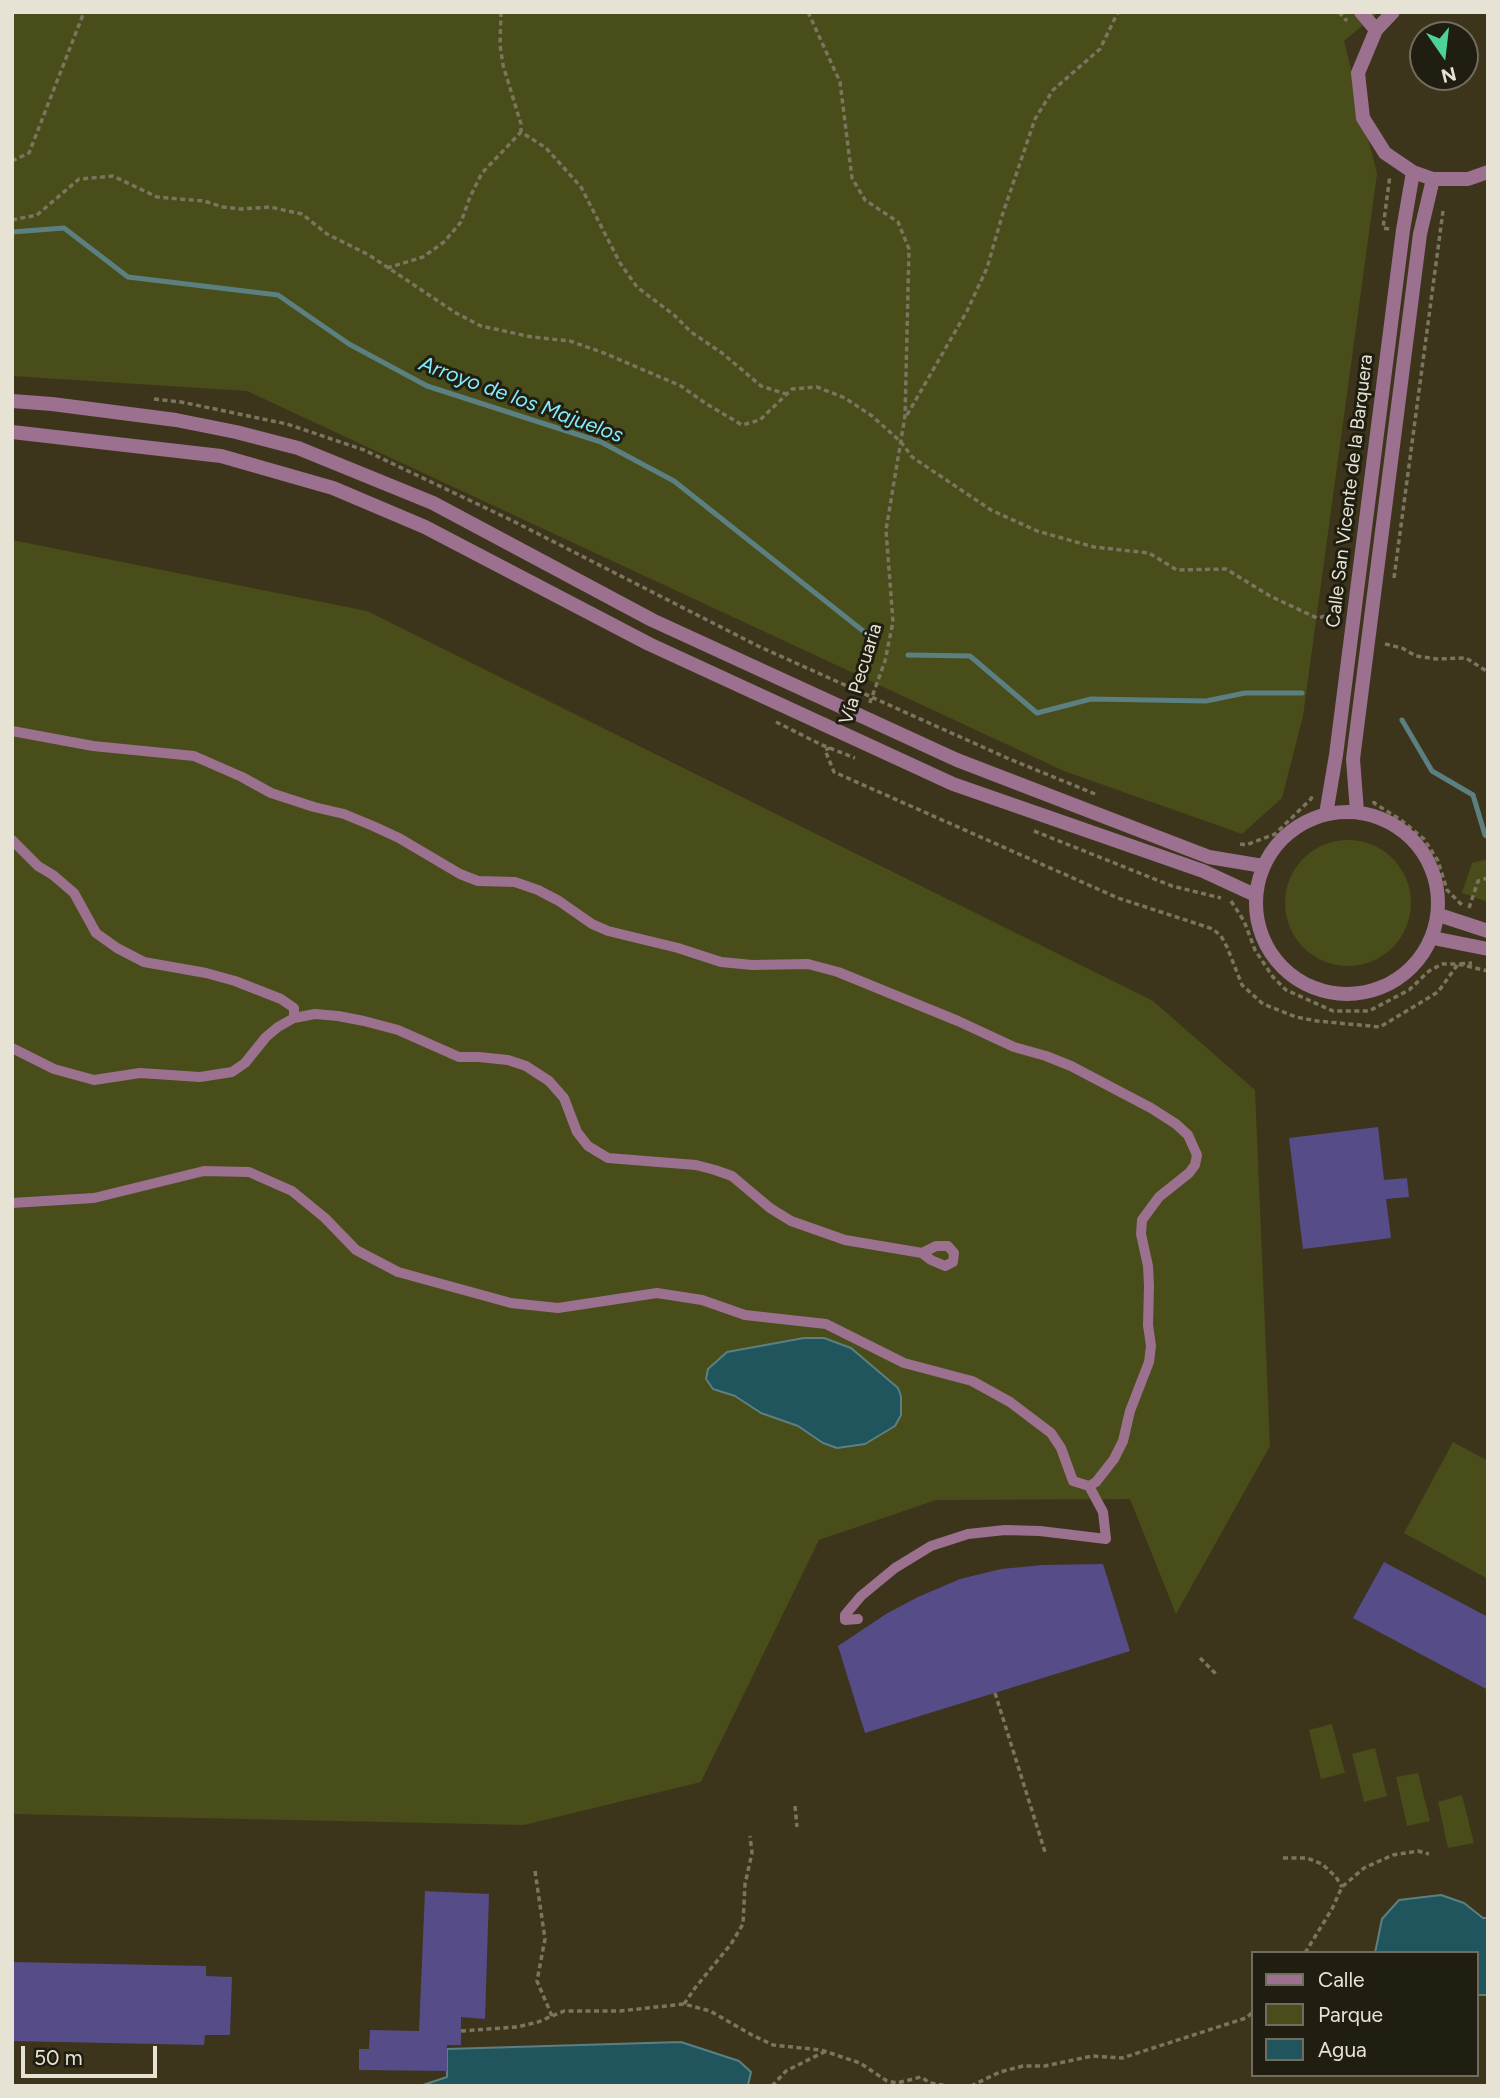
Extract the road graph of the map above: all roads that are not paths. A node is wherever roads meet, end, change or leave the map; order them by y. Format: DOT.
graph roads {
  1 [pos="1361,12"];
  2 [pos="1393,12"];
  3 [pos="1376,30"];
  4 [pos="1413,172"];
  5 [pos="1488,172"];
  6 [pos="1433,179"];
  7 [pos="12,401"];
  8 [pos="12,432"];
  9 [pos="12,731"];
  10 [pos="1357,812"];
  11 [pos="1326,814"];
  12 [pos="12,841"];
  13 [pos="1263,866"];
  14 [pos="1255,895"];
  15 [pos="1439,915"];
  16 [pos="1488,931"];
  17 [pos="1433,938"];
  18 [pos="1488,949"];
  19 [pos="294,1018"];
  20 [pos="12,1048"];
  21 [pos="12,1203"];
  22 [pos="922,1252"];
  23 [pos="1088,1486"];
  24 [pos="858,1619"];
  1 -- 3 [label="street"];
  2 -- 3 [label="street"];
  3 -- 4 [label="street"];
  4 -- 6 [label="street"];
  4 -- 11 [label="street, Calle San Vicente de la Barquera"];
  5 -- 6 [label="street"];
  6 -- 10 [label="street, Calle San Vicente de la Barquera"];
  7 -- 13 [label="street"];
  8 -- 14 [label="street"];
  9 -- 23 [label="lane"];
  10 -- 11 [label="street"];
  10 -- 15 [label="street"];
  11 -- 13 [label="street"];
  12 -- 19 [label="lane"];
  13 -- 14 [label="street"];
  14 -- 17 [label="street"];
  15 -- 16 [label="street"];
  15 -- 17 [label="street"];
  17 -- 18 [label="street"];
  19 -- 20 [label="lane"];
  19 -- 22 [label="lane"];
  21 -- 23 [label="lane"];
  23 -- 24 [label="lane"];
}
